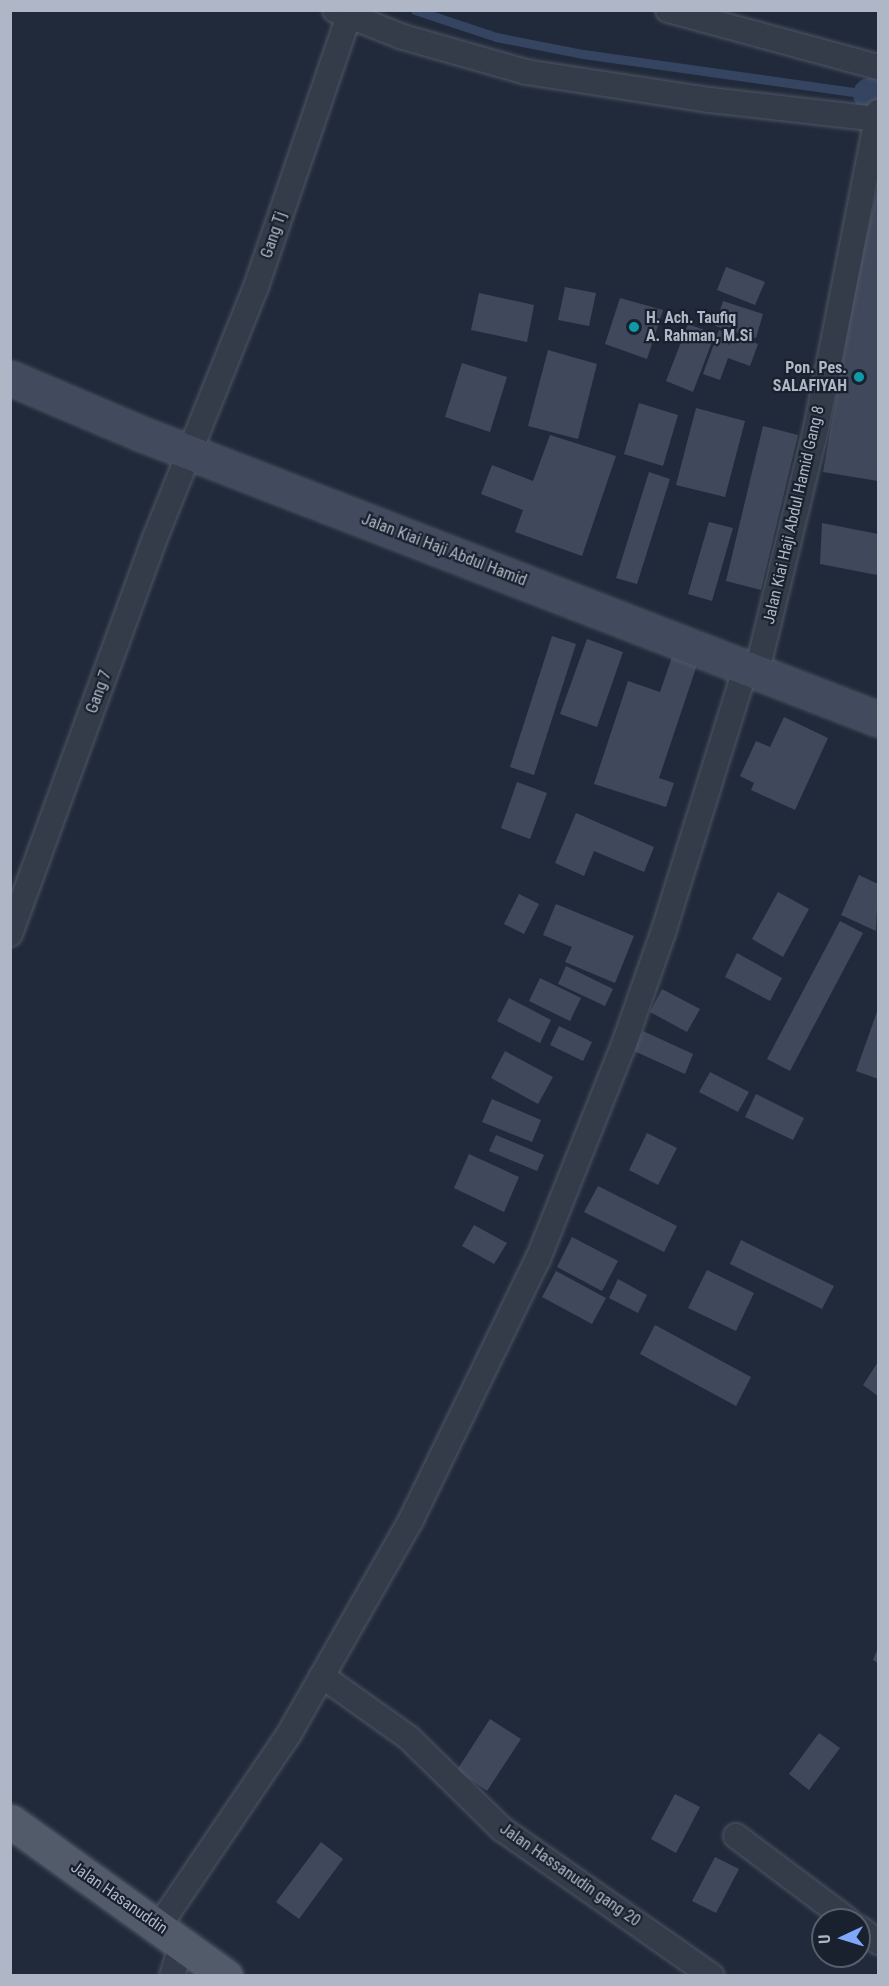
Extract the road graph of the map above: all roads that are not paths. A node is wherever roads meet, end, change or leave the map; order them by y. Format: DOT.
graph roads {
  1 [pos="668,10"];
  2 [pos="342,13"];
  3 [pos="746,20"];
  4 [pos="879,67"];
  5 [pos="877,116"];
  6 [pos="10,378"];
  7 [pos="190,451"];
  8 [pos="751,669"];
  9 [pos="879,719"];
  10 [pos="10,934"];
  11 [pos="322,1676"];
  12 [pos="14,1831"];
  13 [pos="736,1836"];
  14 [pos="832,1908"];
  15 [pos="171,1935"];
  16 [pos="172,1976"];
  17 [pos="226,1976"];
  18 [pos="712,1976"];
  1 -- 3 [label="street"];
  2 -- 5 [label="street"];
  2 -- 7 [label="street, Gang Tj"];
  3 -- 4 [label="street"];
  5 -- 8 [label="street, Jalan Kiai Haji Abdul Hamid Gang 8"];
  6 -- 7 [label="street, Jalan Kiai Haji Abdul Hamid"];
  7 -- 8 [label="street, Jalan Kiai Haji Abdul Hamid"];
  7 -- 10 [label="street, Gang 7"];
  8 -- 9 [label="street, Jalan Kiai Haji Abdul Hamid"];
  8 -- 11 [label="street, Jalan Kiai Haji Abdul Hamid Gang 8"];
  11 -- 15 [label="street, Jalan Kiai Haji Abdul Hamid Gang 8"];
  11 -- 18 [label="street, Jalan Hassanudin gang 20"];
  12 -- 15 [label="main road, Jalan Hasanuddin"];
  13 -- 14 [label="street"];
  15 -- 16 [label="street, Jalan Kiai Haji Abdul Hamid Gang 8"];
  15 -- 17 [label="main road, Jalan Hasanuddin"];
}
